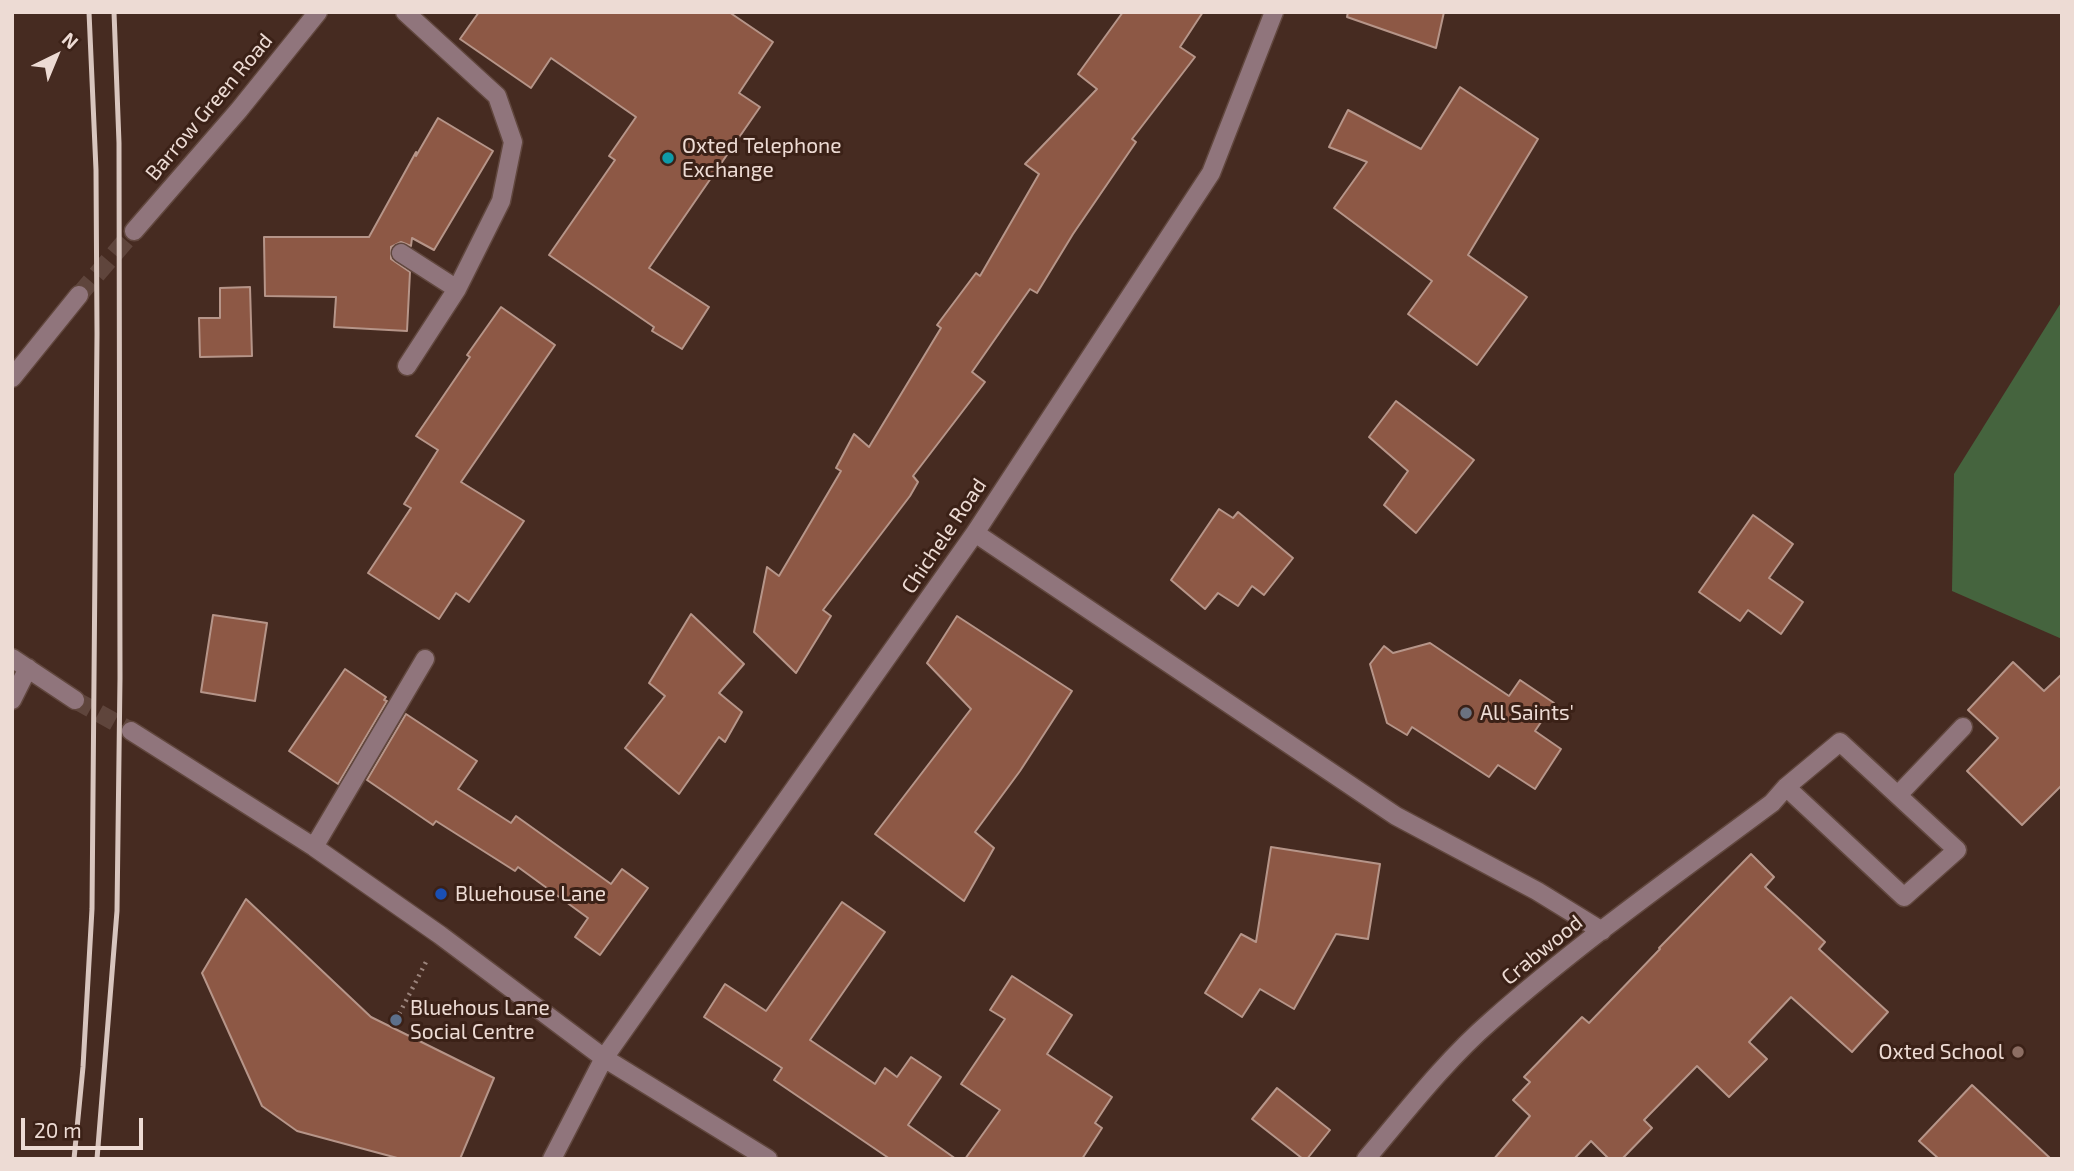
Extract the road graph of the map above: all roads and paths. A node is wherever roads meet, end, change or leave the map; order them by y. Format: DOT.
graph roads {
  1 [pos="318,12"];
  2 [pos="405,12"];
  3 [pos="1273,12"];
  4 [pos="134,231"];
  5 [pos="401,253"];
  6 [pos="457,289"];
  7 [pos="79,295"];
  8 [pos="407,366"];
  9 [pos="12,378"];
  10 [pos="975,533"];
  11 [pos="12,658"];
  12 [pos="425,659"];
  13 [pos="28,668"];
  14 [pos="12,700"];
  15 [pos="75,700"];
  16 [pos="1963,727"];
  17 [pos="131,731"];
  18 [pos="1786,787"];
  19 [pos="1899,794"];
  20 [pos="314,847"];
  21 [pos="1602,931"];
  22 [pos="440,935"];
  23 [pos="396,1020"];
  24 [pos="604,1058"];
  25 [pos="552,1159"];
  26 [pos="768,1159"];
  27 [pos="1366,1159"];
  1 -- 4 [label="street, Barrow Green Road"];
  2 -- 6 [label="street"];
  3 -- 10 [label="street, Chichele Road"];
  5 -- 6 [label="street"];
  6 -- 8 [label="street"];
  7 -- 9 [label="street"];
  10 -- 21 [label="street"];
  10 -- 24 [label="street, Chichele Road"];
  11 -- 13 [label="street"];
  12 -- 20 [label="street"];
  13 -- 14 [label="street"];
  13 -- 15 [label="street"];
  16 -- 19 [label="street"];
  17 -- 20 [label="street"];
  18 -- 19 [label="street, Crabwood"];
  18 -- 19 [label="street"];
  18 -- 21 [label="street, Crabwood"];
  20 -- 22 [label="street"];
  21 -- 27 [label="street, Crabwood"];
  22 -- 23 [label="path"];
  22 -- 24 [label="street"];
  24 -- 25 [label="street, Chichele Road"];
  24 -- 26 [label="street"];
}
